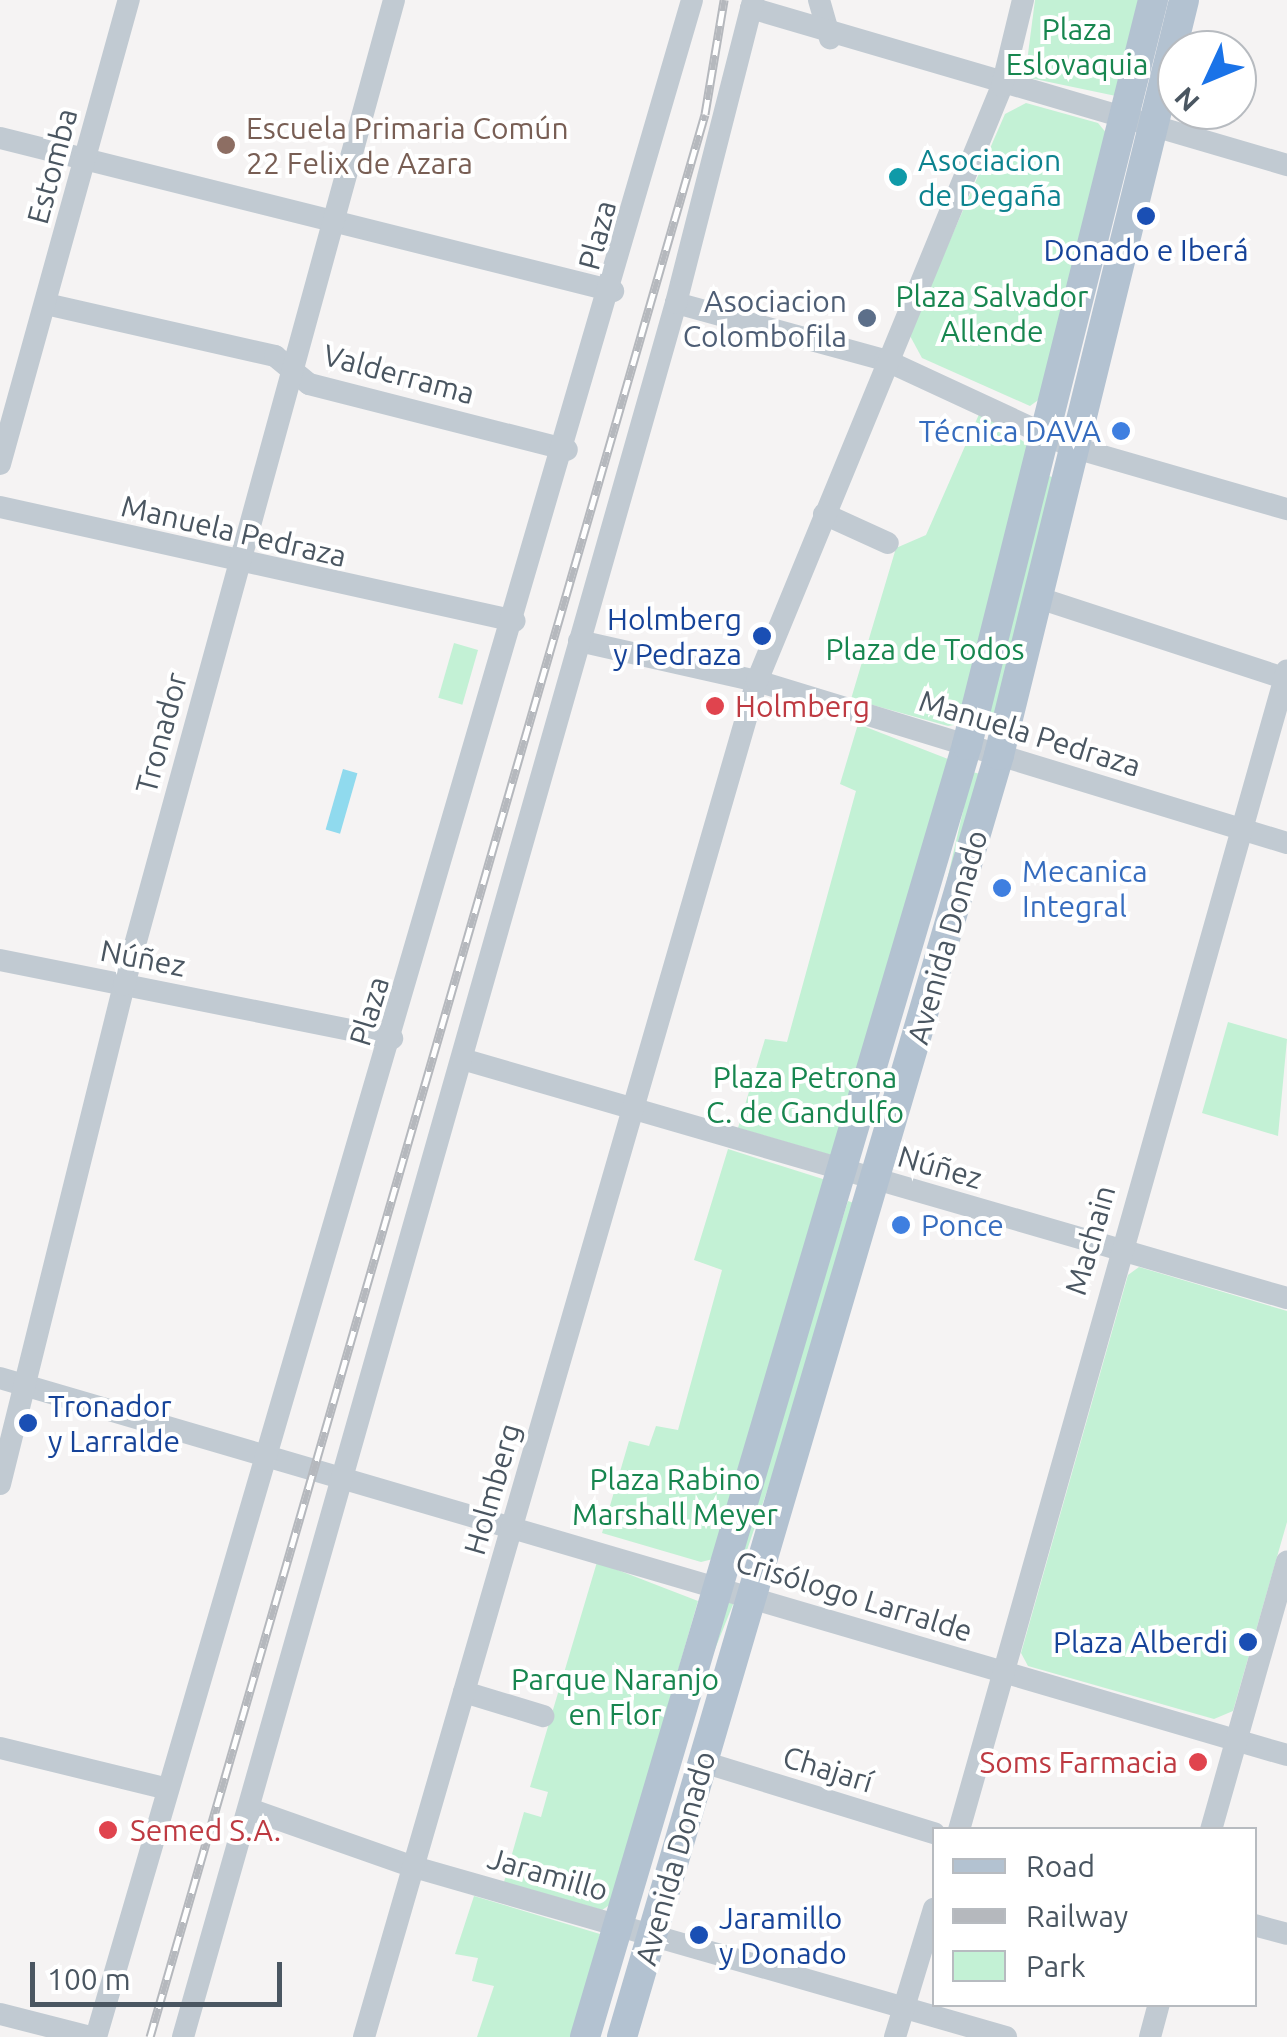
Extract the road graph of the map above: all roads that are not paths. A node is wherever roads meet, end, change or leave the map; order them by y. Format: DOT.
graph roads {
  1 [pos="130,0"];
  2 [pos="394,0"];
  3 [pos="692,0"];
  4 [pos="818,0"];
  5 [pos="1023,0"];
  6 [pos="1153,0"];
  7 [pos="1184,0"];
  8 [pos="752,4"];
  9 [pos="830,38"];
  10 [pos="1002,86"];
  11 [pos="1138,125"];
  12 [pos="0,138"];
  13 [pos="84,160"];
  14 [pos="1287,166"];
  15 [pos="332,218"];
  16 [pos="613,291"];
  17 [pos="46,304"];
  18 [pos="676,304"];
  19 [pos="885,360"];
  20 [pos="292,369"];
  21 [pos="1046,434"];
  22 [pos="1075,448"];
  23 [pos="568,450"];
  24 [pos="0,464"];
  25 [pos="0,508"];
  26 [pos="1287,509"];
  27 [pos="824,514"];
  28 [pos="888,543"];
  29 [pos="237,564"];
  30 [pos="1040,598"];
  31 [pos="514,621"];
  32 [pos="578,640"];
  33 [pos="1286,676"];
  34 [pos="758,681"];
  35 [pos="967,745"];
  36 [pos="999,755"];
  37 [pos="1246,832"];
  38 [pos="1287,843"];
  39 [pos="0,960"];
  40 [pos="124,984"];
  41 [pos="392,1038"];
  42 [pos="462,1059"];
  43 [pos="634,1109"];
  44 [pos="848,1172"];
  45 [pos="878,1180"];
  46 [pos="1118,1249"];
  47 [pos="1287,1298"];
  48 [pos="0,1378"];
  49 [pos="27,1386"];
  50 [pos="266,1450"];
  51 [pos="343,1474"];
  52 [pos="0,1484"];
  53 [pos="513,1524"];
  54 [pos="1287,1562"];
  55 [pos="715,1584"];
  56 [pos="753,1595"];
  57 [pos="1001,1672"];
  58 [pos="464,1692"];
  59 [pos="543,1716"];
  60 [pos="1236,1741"];
  61 [pos="0,1748"];
  62 [pos="1287,1755"];
  63 [pos="703,1762"];
  64 [pos="168,1789"];
  65 [pos="249,1809"];
  66 [pos="960,1827"];
  67 [pos="1212,1827"];
  68 [pos="932,1832"];
  69 [pos="414,1867"];
  70 [pos="932,1916"];
  71 [pos="618,1926"];
  72 [pos="1257,1927"];
  73 [pos="1287,1934"];
  74 [pos="652,1936"];
  75 [pos="904,2007"];
  76 [pos="1158,2007"];
  77 [pos="0,2014"];
  78 [pos="94,2037"];
  79 [pos="183,2037"];
  80 [pos="364,2037"];
  81 [pos="585,2037"];
  82 [pos="622,2037"];
  83 [pos="895,2037"];
  84 [pos="1006,2037"];
  85 [pos="1150,2037"];
  1 -- 13 [label="street, Estomba"];
  2 -- 15 [label="street, Tronador"];
  3 -- 16 [label="street, Plaza"];
  4 -- 9 [label="street"];
  5 -- 10 [label="street, Holmberg"];
  6 -- 11 [label="main road"];
  7 -- 11 [label="main road, Avenida Donado"];
  8 -- 9 [label="street"];
  8 -- 18 [label="street"];
  9 -- 10 [label="street"];
  10 -- 11 [label="street"];
  10 -- 19 [label="street, Holmberg"];
  11 -- 14 [label="street"];
  11 -- 21 [label="main road"];
  11 -- 22 [label="main road, Avenida Donado"];
  12 -- 13 [label="street"];
  13 -- 15 [label="street"];
  13 -- 17 [label="street, Estomba"];
  15 -- 16 [label="street"];
  15 -- 20 [label="street, Tronador"];
  16 -- 23 [label="street, Plaza"];
  17 -- 20 [label="street, Valderrama"];
  17 -- 24 [label="street, Estomba"];
  18 -- 19 [label="street"];
  18 -- 32 [label="street"];
  19 -- 21 [label="street"];
  19 -- 27 [label="street, Holmberg"];
  20 -- 23 [label="street, Valderrama"];
  20 -- 29 [label="street, Tronador"];
  21 -- 22 [label="street"];
  21 -- 35 [label="main road"];
  22 -- 26 [label="street"];
  22 -- 30 [label="main road, Avenida Donado"];
  23 -- 31 [label="street, Plaza"];
  25 -- 29 [label="street, Manuela Pedraza"];
  27 -- 28 [label="street"];
  27 -- 34 [label="street, Holmberg"];
  29 -- 31 [label="street, Manuela Pedraza"];
  29 -- 40 [label="street, Tronador"];
  30 -- 33 [label="street"];
  30 -- 36 [label="main road, Avenida Donado"];
  31 -- 41 [label="street, Plaza"];
  32 -- 34 [label="street, Manuela Pedraza"];
  32 -- 42 [label="street"];
  33 -- 37 [label="street, Machain"];
  34 -- 35 [label="street, Manuela Pedraza"];
  34 -- 43 [label="street, Holmberg"];
  35 -- 36 [label="street, Manuela Pedraza"];
  35 -- 44 [label="main road"];
  36 -- 37 [label="street, Manuela Pedraza"];
  36 -- 45 [label="main road, Avenida Donado"];
  37 -- 38 [label="street, Manuela Pedraza"];
  37 -- 46 [label="street, Machain"];
  39 -- 40 [label="street, Núñez"];
  40 -- 41 [label="street, Núñez"];
  40 -- 49 [label="street, Tronador"];
  41 -- 50 [label="street, Plaza"];
  42 -- 43 [label="street, Núñez"];
  42 -- 51 [label="street"];
  43 -- 44 [label="street, Núñez"];
  43 -- 53 [label="street, Holmberg"];
  44 -- 45 [label="street, Núñez"];
  44 -- 55 [label="main road"];
  45 -- 46 [label="street, Núñez"];
  45 -- 56 [label="main road, Avenida Donado"];
  46 -- 47 [label="street, Núñez"];
  46 -- 57 [label="street, Machain"];
  48 -- 49 [label="street, Crisólogo Larralde"];
  49 -- 50 [label="street, Crisólogo Larralde"];
  49 -- 52 [label="street, Tronador"];
  50 -- 51 [label="street, Crisólogo Larralde"];
  50 -- 64 [label="street, Plaza"];
  51 -- 53 [label="street, Crisólogo Larralde"];
  51 -- 65 [label="street"];
  53 -- 55 [label="street, Crisólogo Larralde"];
  53 -- 58 [label="street, Holmberg"];
  54 -- 60 [label="street"];
  55 -- 56 [label="street, Crisólogo Larralde"];
  55 -- 71 [label="main road"];
  56 -- 57 [label="street, Crisólogo Larralde"];
  56 -- 63 [label="main road, Avenida Donado"];
  57 -- 60 [label="street, Crisólogo Larralde"];
  57 -- 66 [label="street, Machain"];
  58 -- 59 [label="street"];
  58 -- 69 [label="street, Holmberg"];
  60 -- 62 [label="street, Crisólogo Larralde"];
  60 -- 67 [label="street"];
  61 -- 64 [label="street"];
  63 -- 68 [label="street, Chajarí"];
  63 -- 74 [label="main road, Avenida Donado"];
  64 -- 78 [label="street, Plaza"];
  65 -- 69 [label="street, Jaramillo"];
  65 -- 79 [label="street"];
  69 -- 71 [label="street, Jaramillo"];
  69 -- 80 [label="street, Holmberg"];
  70 -- 75 [label="street"];
  71 -- 74 [label="street, Jaramillo"];
  71 -- 81 [label="main road"];
  72 -- 73 [label="street"];
  74 -- 75 [label="street, Jaramillo"];
  74 -- 82 [label="main road, Avenida Donado"];
  75 -- 83 [label="street"];
  75 -- 84 [label="street, Jaramillo"];
  76 -- 85 [label="street"];
  77 -- 78 [label="street"];
}
